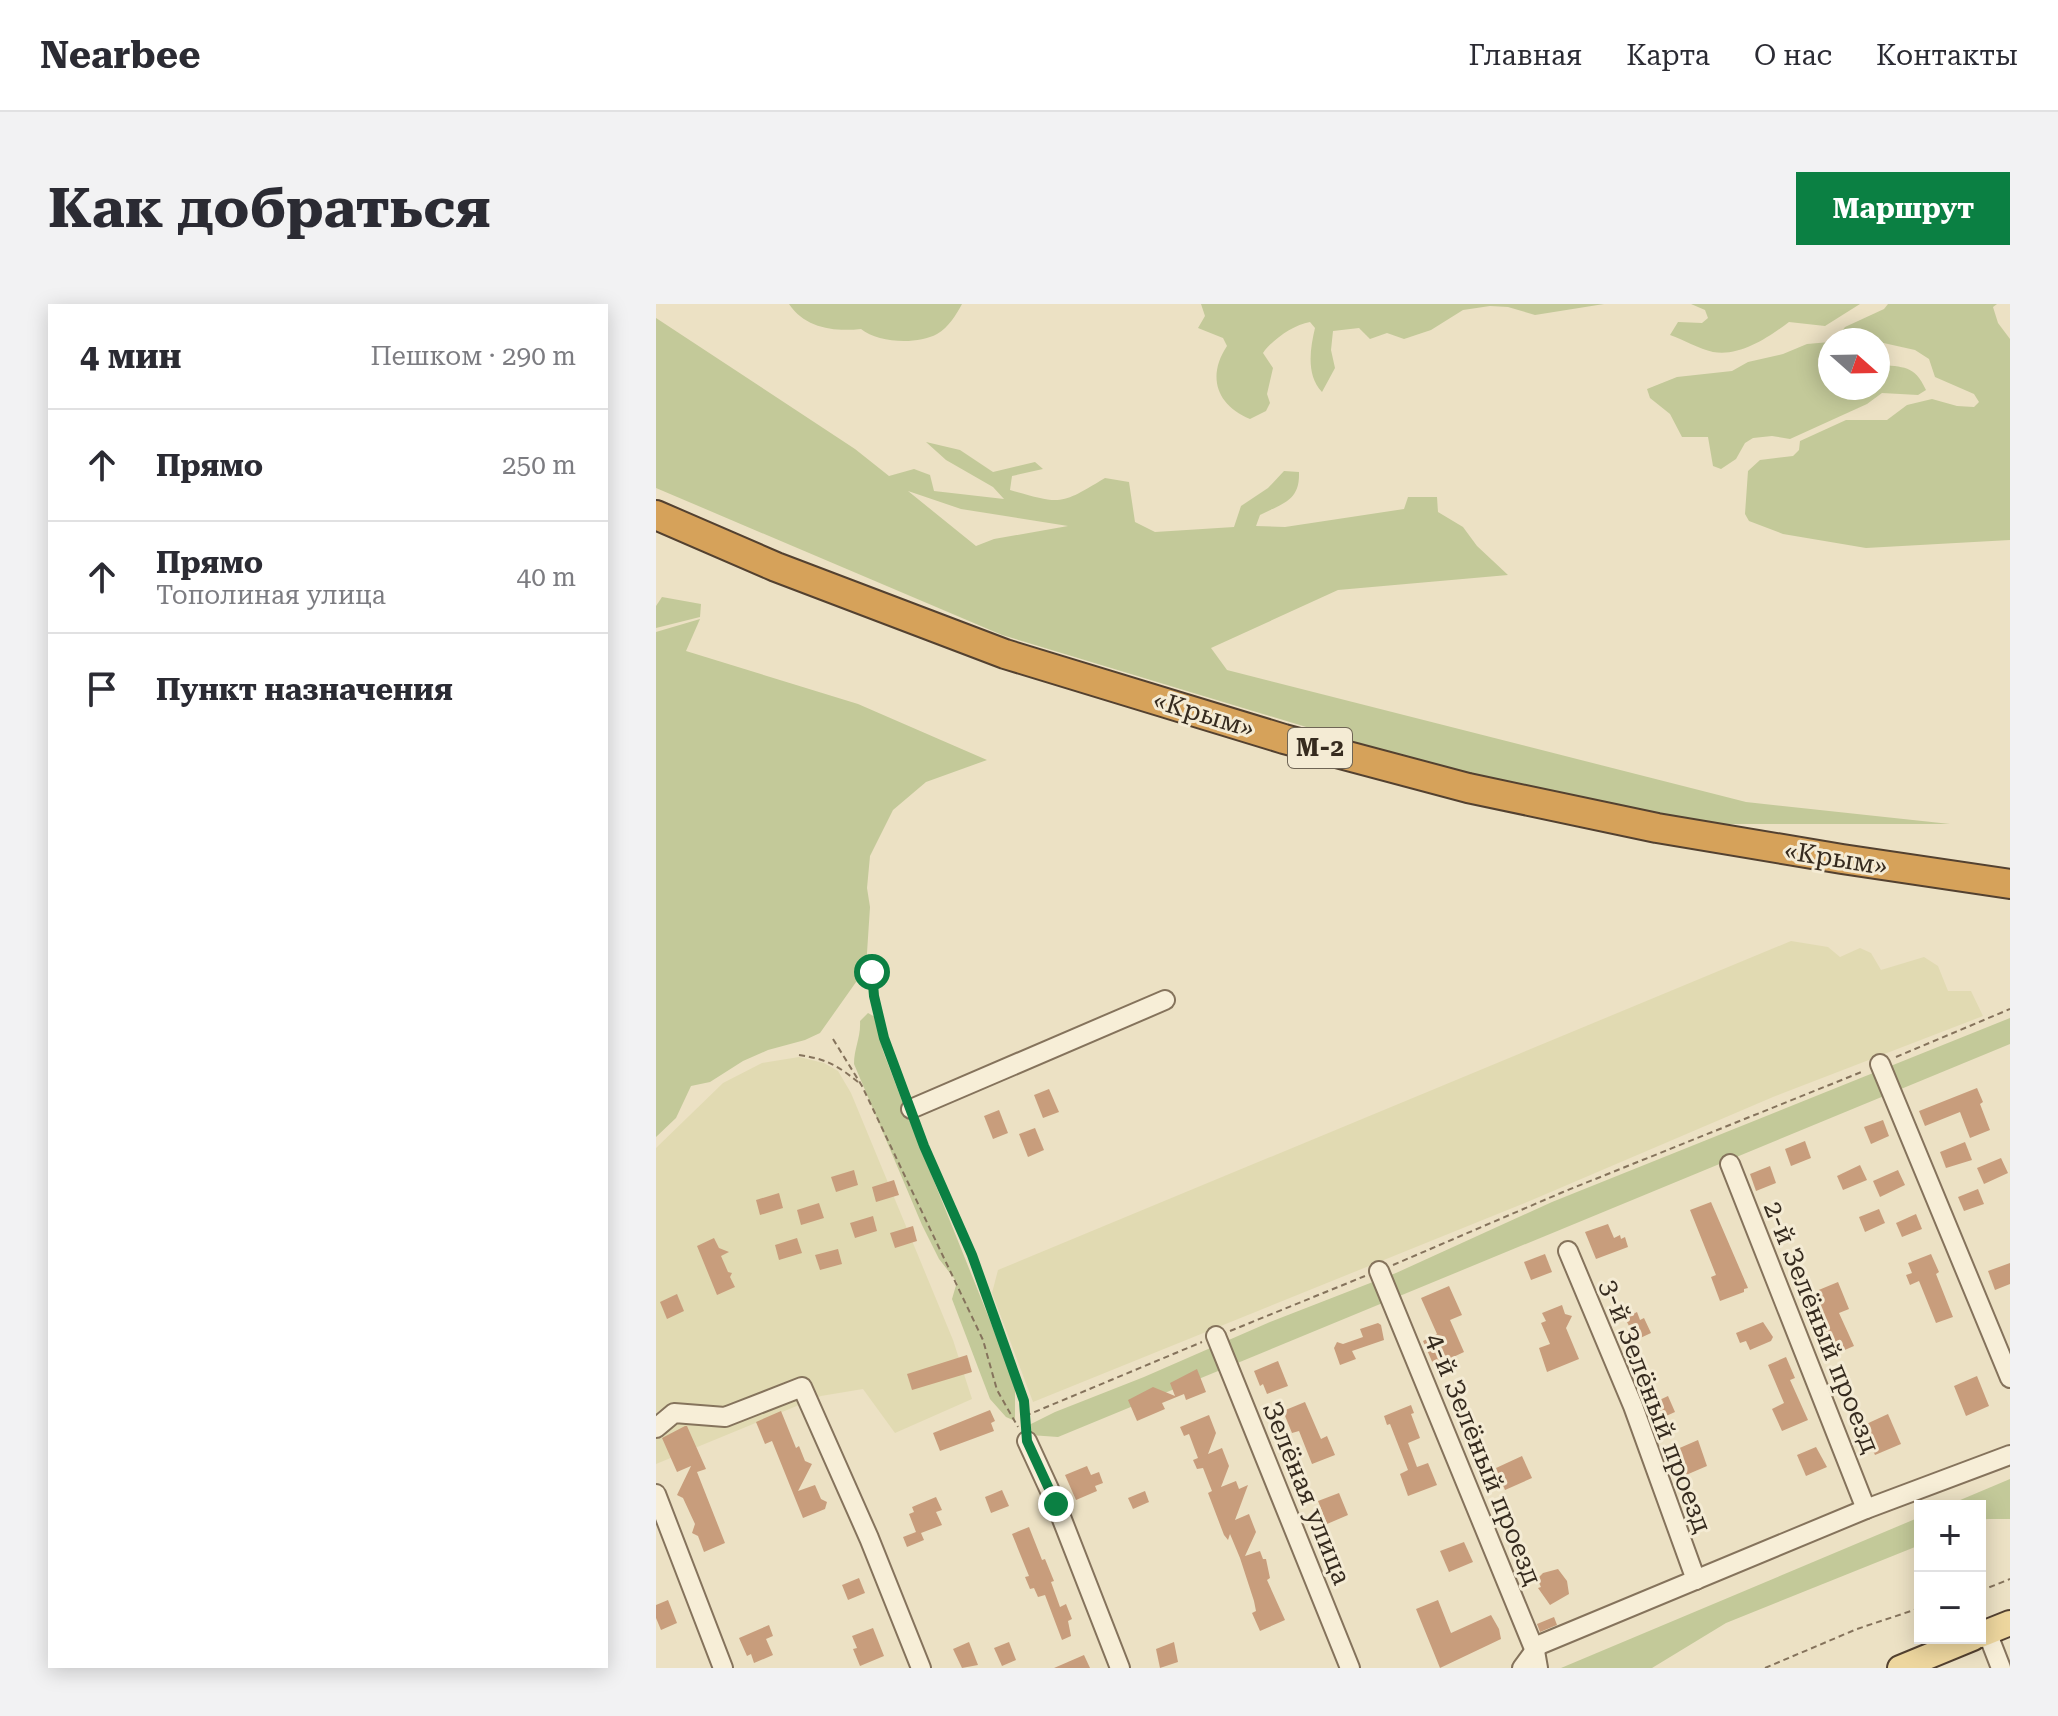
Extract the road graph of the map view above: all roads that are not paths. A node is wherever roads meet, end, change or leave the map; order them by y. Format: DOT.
graph roads {
  1 [pos="656,515"];
  2 [pos="656,526"];
  3 [pos="2010,884"];
  4 [pos="2010,893"];
  5 [pos="1165,1000"];
  6 [pos="1880,1064"];
  7 [pos="911,1109"];
  8 [pos="1730,1164"];
  9 [pos="1568,1251"];
  10 [pos="1379,1271"];
  11 [pos="1216,1336"];
  12 [pos="2010,1378"];
  13 [pos="656,1428"];
  14 [pos="1027,1441"];
  15 [pos="2010,1455"];
  16 [pos="656,1494"];
  17 [pos="1866,1509"];
  18 [pos="1696,1580"];
  19 [pos="2010,1623"];
  20 [pos="1986,1633"];
  21 [pos="1958,1644"];
  22 [pos="1986,1644"];
  23 [pos="1536,1660"];
  24 [pos="723,1668"];
  25 [pos="921,1668"];
  26 [pos="1120,1668"];
  27 [pos="1350,1668"];
  28 [pos="1522,1668"];
  29 [pos="1900,1668"];
  30 [pos="2001,1668"];
  1 -- 3 [label="highway, «Крым» / М-2"];
  2 -- 4 [label="highway"];
  5 -- 7 [label="street"];
  6 -- 12 [label="street"];
  8 -- 17 [label="street, 2-й Зелёный проезд"];
  9 -- 18 [label="street, 3-й Зелёный проезд"];
  10 -- 23 [label="street, 4-й Зелёный проезд"];
  11 -- 27 [label="street, Зелёная улица"];
  13 -- 25 [label="street"];
  14 -- 26 [label="street"];
  15 -- 17 [label="street"];
  16 -- 24 [label="street"];
  17 -- 18 [label="street"];
  18 -- 23 [label="street"];
  19 -- 20 [label="main road"];
  21 -- 29 [label="main road"];
  22 -- 30 [label="street"];
  23 -- 28 [label="street"];
}
